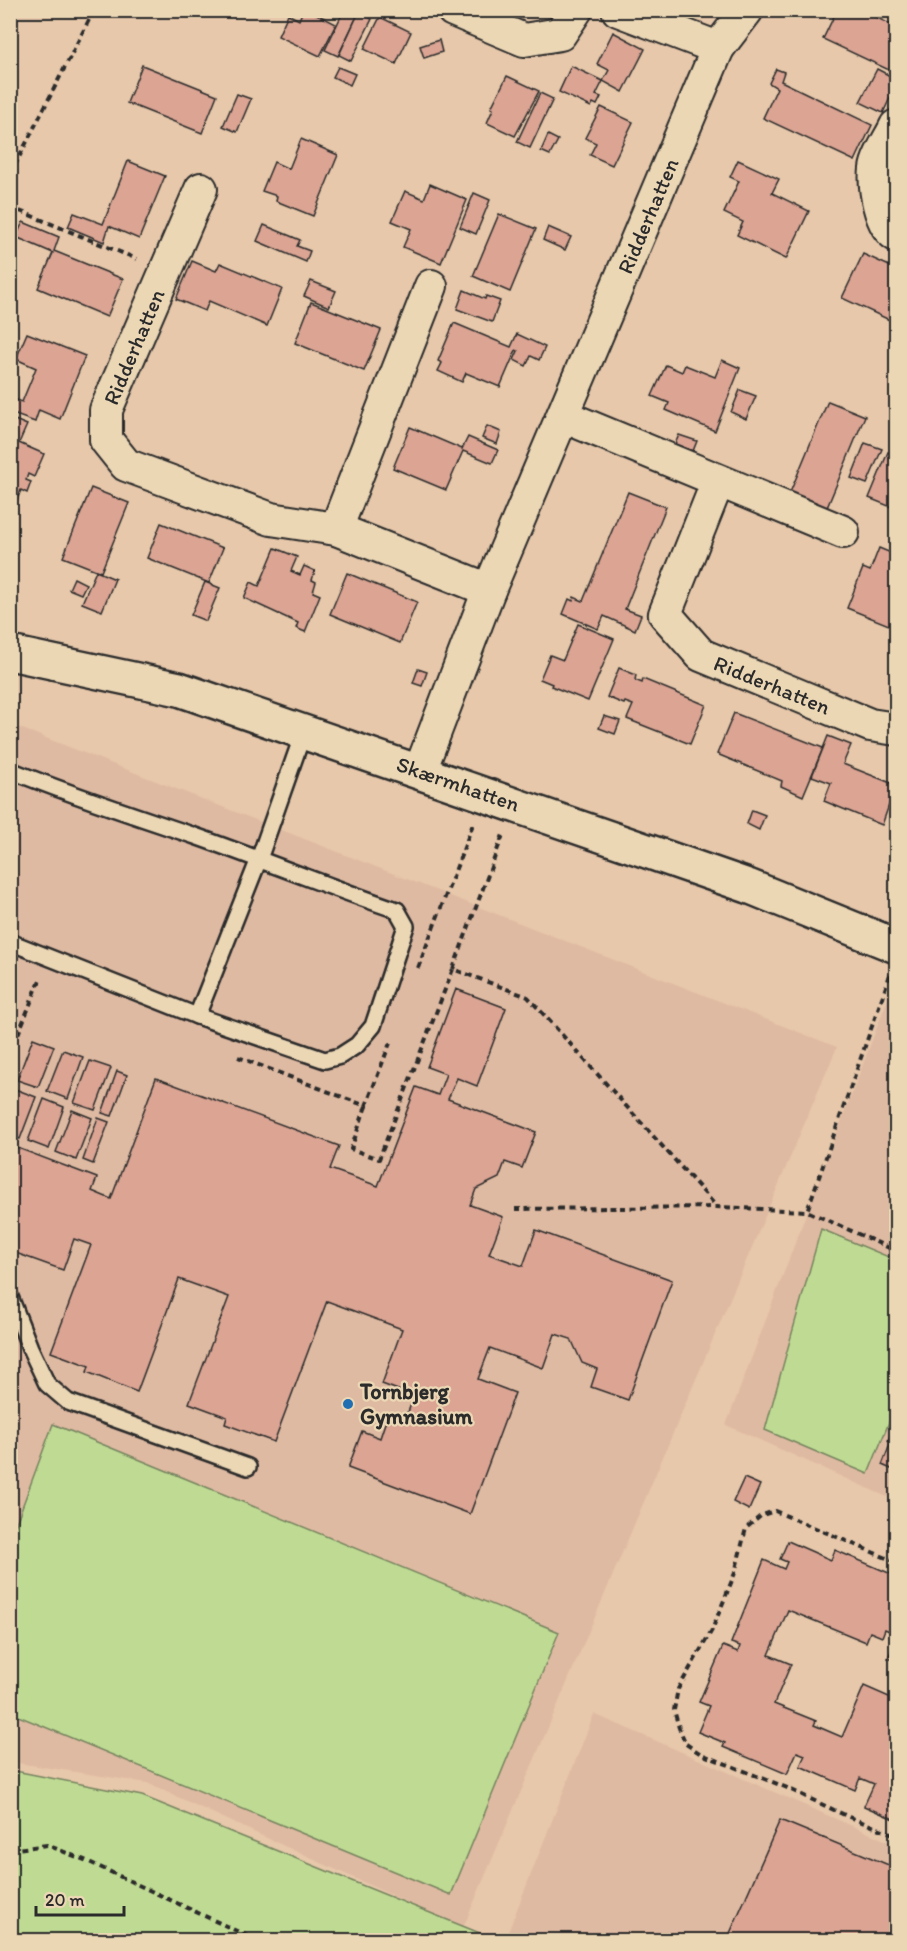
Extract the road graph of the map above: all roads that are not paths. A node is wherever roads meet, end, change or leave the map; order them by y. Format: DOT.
graph roads {
  1 [pos="453,10"];
  2 [pos="576,10"];
  3 [pos="618,10"];
  4 [pos="747,10"];
  5 [pos="718,48"];
  6 [pos="897,126"];
  7 [pos="201,189"];
  8 [pos="897,235"];
  9 [pos="431,286"];
  10 [pos="563,416"];
  11 [pos="718,481"];
  12 [pos="336,529"];
  13 [pos="843,531"];
  14 [pos="489,590"];
  15 [pos="10,653"];
  16 [pos="897,729"];
  17 [pos="304,731"];
  18 [pos="10,770"];
  19 [pos="420,771"];
  20 [pos="259,859"];
  21 [pos="10,942"];
  22 [pos="895,957"];
  23 [pos="196,1016"];
  24 [pos="10,1296"];
  25 [pos="248,1467"];
  1 -- 2 [label="street"];
  3 -- 5 [label="street"];
  4 -- 5 [label="street, Ridderhatten"];
  5 -- 10 [label="street, Ridderhatten"];
  6 -- 8 [label="street"];
  7 -- 12 [label="street, Ridderhatten"];
  9 -- 12 [label="street"];
  10 -- 11 [label="street"];
  10 -- 14 [label="street, Ridderhatten"];
  11 -- 13 [label="street"];
  11 -- 16 [label="street, Ridderhatten"];
  12 -- 14 [label="street, Ridderhatten"];
  14 -- 19 [label="street, Ridderhatten"];
  15 -- 17 [label="street, Skærmhatten"];
  17 -- 19 [label="street, Skærmhatten"];
  17 -- 20 [label="lane"];
  18 -- 20 [label="lane"];
  19 -- 22 [label="street, Skærmhatten"];
  20 -- 23 [label="lane"];
  20 -- 23 [label="lane"];
  21 -- 23 [label="lane"];
  24 -- 25 [label="lane"];
}
